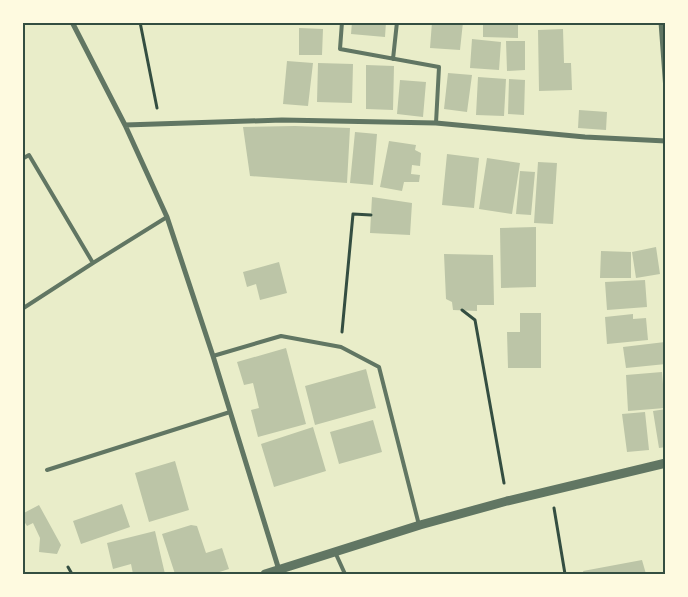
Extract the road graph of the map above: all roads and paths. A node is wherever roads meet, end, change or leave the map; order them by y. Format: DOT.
graph roads {
  1 [pos="72,22"];
  2 [pos="140,22"];
  3 [pos="342,22"];
  4 [pos="397,22"];
  5 [pos="662,22"];
  6 [pos="393,59"];
  7 [pos="666,90"];
  8 [pos="436,123"];
  9 [pos="160,124"];
  10 [pos="125,125"];
  11 [pos="666,141"];
  12 [pos="22,159"];
  13 [pos="371,215"];
  14 [pos="167,217"];
  15 [pos="93,263"];
  16 [pos="22,309"];
  17 [pos="462,310"];
  18 [pos="341,347"];
  19 [pos="213,356"];
  20 [pos="230,412"];
  21 [pos="666,463"];
  22 [pos="47,470"];
  23 [pos="551,490"];
  24 [pos="507,501"];
  25 [pos="420,525"];
  26 [pos="335,552"];
  27 [pos="68,567"];
  28 [pos="279,570"];
  29 [pos="72,574"];
  30 [pos="265,574"];
  31 [pos="345,574"];
  32 [pos="565,574"];
  1 -- 10 [label="street"];
  2 -- 9 [label="path"];
  3 -- 6 [label="lane"];
  4 -- 6 [label="lane"];
  5 -- 7 [label="street"];
  6 -- 8 [label="lane"];
  8 -- 9 [label="street"];
  8 -- 11 [label="street"];
  9 -- 10 [label="street"];
  10 -- 14 [label="street"];
  12 -- 15 [label="lane"];
  13 -- 18 [label="path"];
  14 -- 15 [label="lane"];
  14 -- 19 [label="street"];
  15 -- 16 [label="lane"];
  17 -- 24 [label="path"];
  18 -- 19 [label="lane"];
  18 -- 25 [label="lane"];
  19 -- 20 [label="street"];
  20 -- 22 [label="lane"];
  20 -- 28 [label="street"];
  21 -- 23 [label="street"];
  23 -- 24 [label="street"];
  23 -- 32 [label="path"];
  24 -- 25 [label="street"];
  25 -- 26 [label="street"];
  26 -- 28 [label="street"];
  26 -- 31 [label="lane"];
  27 -- 29 [label="path"];
  28 -- 30 [label="street"];
}
